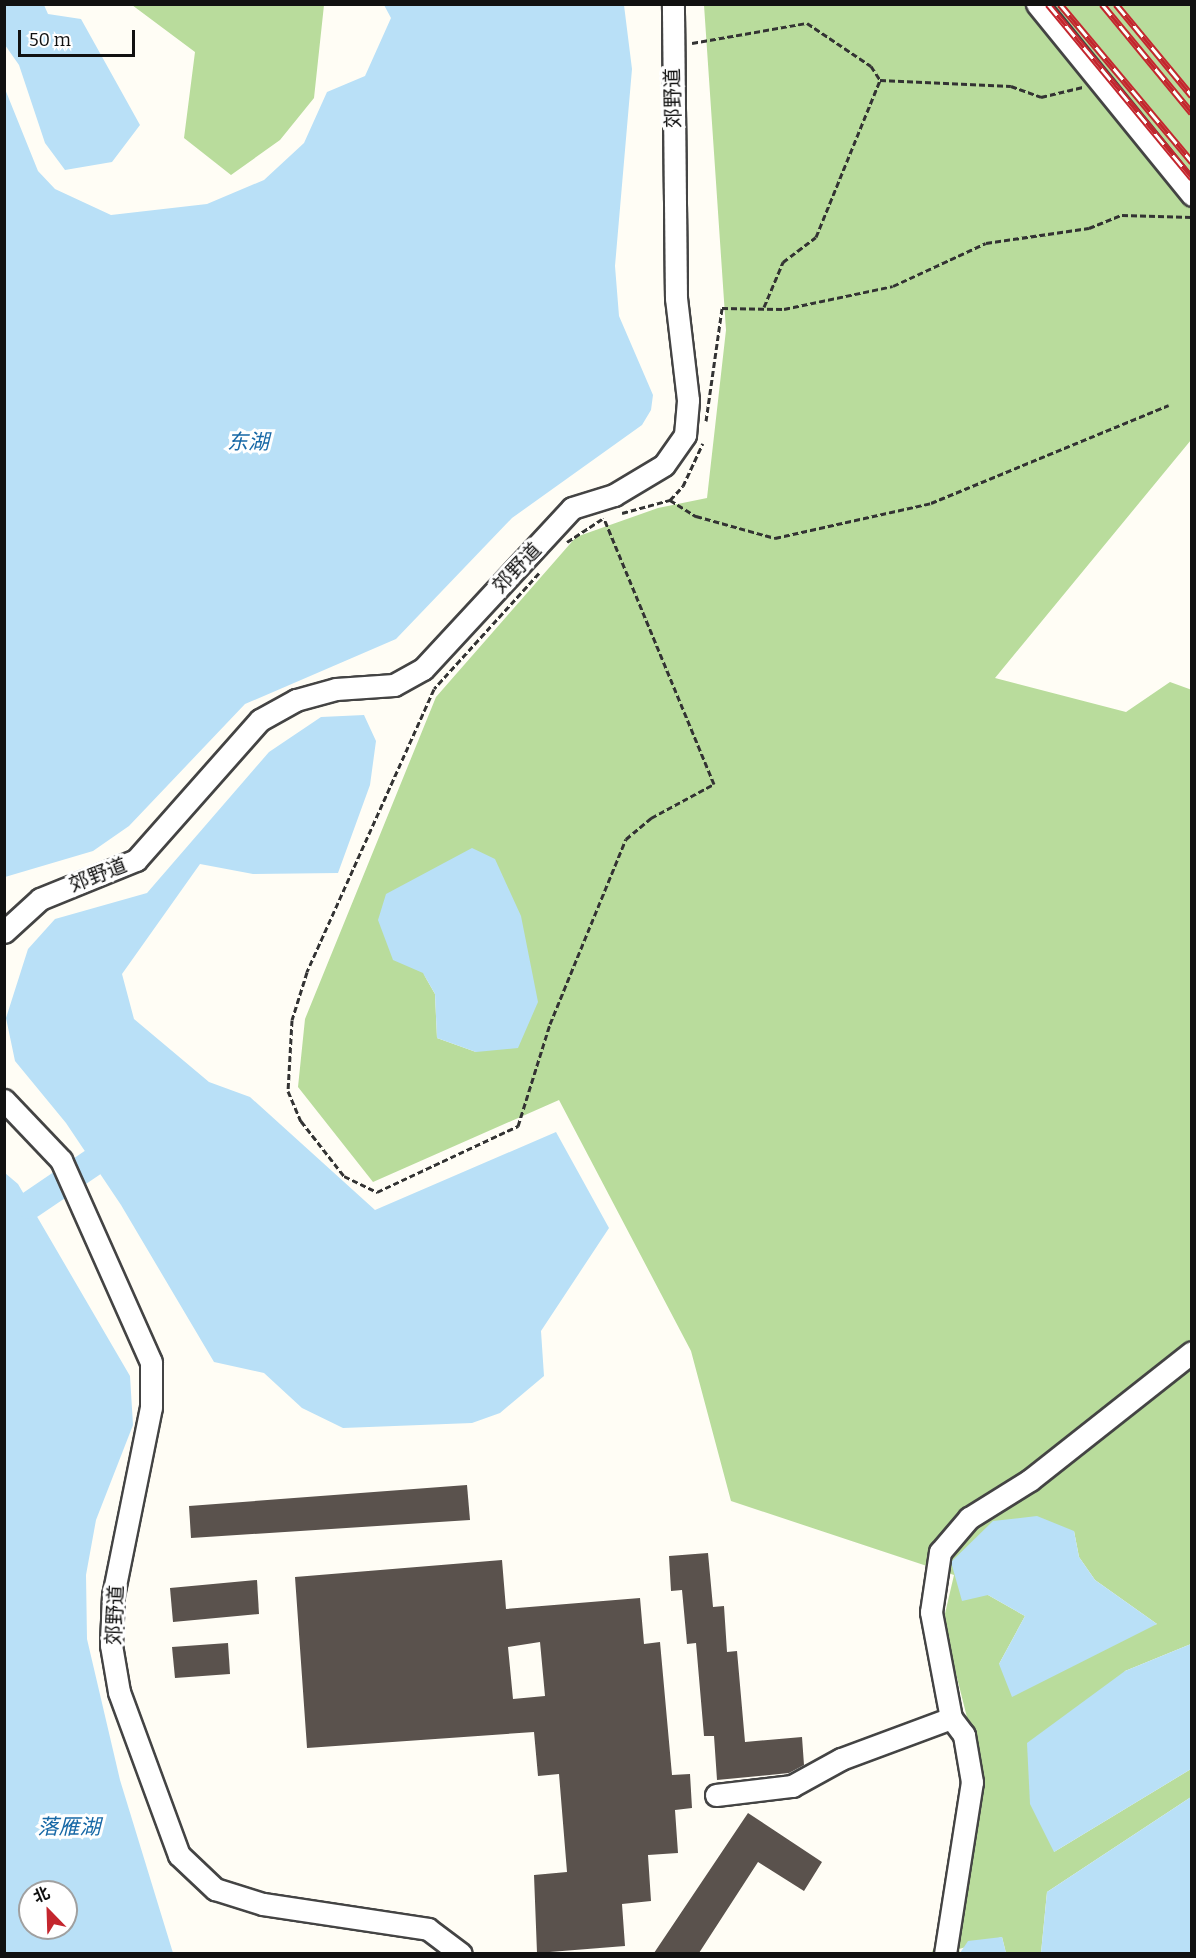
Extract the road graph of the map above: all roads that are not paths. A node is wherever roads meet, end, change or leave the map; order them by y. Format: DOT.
graph roads {
  1 [pos="673,4"];
  2 [pos="1037,4"];
  3 [pos="1191,195"];
  4 [pos="4,932"];
  5 [pos="4,1100"];
  6 [pos="1191,1352"];
  7 [pos="951,1718"];
  8 [pos="716,1795"];
  9 [pos="461,1953"];
  10 [pos="945,1953"];
  1 -- 4 [label="street, 郊野道"];
  2 -- 3 [label="street"];
  5 -- 9 [label="street, 郊野道"];
  6 -- 7 [label="street"];
  7 -- 8 [label="street"];
  7 -- 10 [label="street"];
}
